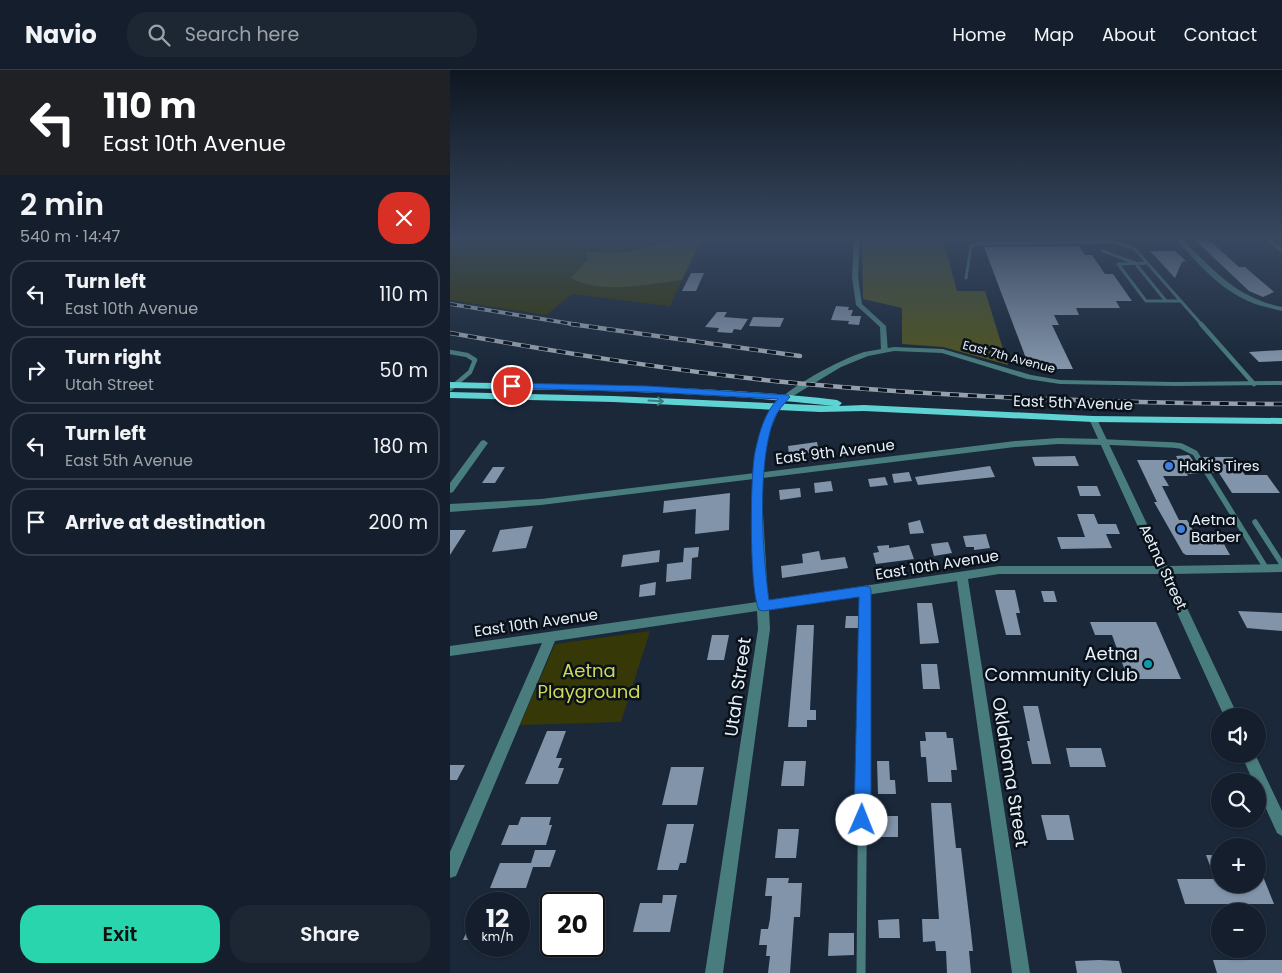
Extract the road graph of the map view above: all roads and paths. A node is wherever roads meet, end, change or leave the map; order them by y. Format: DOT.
graph roads {
  1 [pos="856,281"];
  2 [pos="1131,281"];
  3 [pos="1150,281"];
  4 [pos="1163,281"];
  5 [pos="1222,281"];
  6 [pos="1166,301"];
  7 [pos="1181,301"];
  8 [pos="1282,309"];
  9 [pos="885,350"];
  10 [pos="450,352"];
  11 [pos="1282,383"];
  12 [pos="1254,384"];
  13 [pos="451,388"];
  14 [pos="785,397"];
  15 [pos="776,407"];
  16 [pos="864,408"];
  17 [pos="1093,419"];
  18 [pos="1282,421"];
  19 [pos="1104,442"];
  20 [pos="484,443"];
  21 [pos="758,475"];
  22 [pos="450,490"];
  23 [pos="450,508"];
  24 [pos="1255,522"];
  25 [pos="1282,566"];
  26 [pos="1266,568"];
  27 [pos="1165,570"];
  28 [pos="962,576"];
  29 [pos="865,591"];
  30 [pos="763,606"];
  31 [pos="551,636"];
  32 [pos="450,651"];
  33 [pos="1227,708"];
  34 [pos="1252,763"];
  35 [pos="1282,828"];
  36 [pos="450,870"];
  37 [pos="714,973"];
  38 [pos="861,973"];
  39 [pos="1021,973"];
  1 -- 9 [label="street"];
  2 -- 6 [label="lane"];
  3 -- 6 [label="lane"];
  4 -- 7 [label="lane"];
  5 -- 8 [label="street"];
  6 -- 7 [label="lane"];
  7 -- 12 [label="lane"];
  9 -- 12 [label="street, East 7th Avenue"];
  9 -- 14 [label="street, East 7th Avenue"];
  10 -- 13 [label="lane"];
  11 -- 12 [label="street, East 7th Avenue"];
  13 -- 14 [label="main road, East 5th Avenue"];
  13 -- 15 [label="main road, East 5th Avenue, one-way"];
  14 -- 15 [label="street, East 7th Avenue"];
  14 -- 16 [label="main road, East 5th Avenue"];
  15 -- 16 [label="main road, East 5th Avenue"];
  15 -- 21 [label="street, Utah Street"];
  16 -- 17 [label="main road, East 5th Avenue"];
  17 -- 18 [label="main road, East 5th Avenue"];
  17 -- 19 [label="street, Aetna Street"];
  19 -- 21 [label="street, East 9th Avenue"];
  19 -- 26 [label="lane"];
  19 -- 27 [label="street, Aetna Street"];
  20 -- 22 [label="street"];
  21 -- 23 [label="street, East 9th Avenue"];
  21 -- 30 [label="street, Utah Street"];
  24 -- 25 [label="lane"];
  25 -- 26 [label="street, East 10th Avenue"];
  26 -- 27 [label="street, East 10th Avenue"];
  27 -- 28 [label="street, East 10th Avenue"];
  27 -- 33 [label="street, Aetna Street"];
  28 -- 29 [label="street, East 10th Avenue"];
  28 -- 39 [label="street, Oklahoma Street"];
  29 -- 30 [label="street, East 10th Avenue"];
  29 -- 38 [label="lane"];
  30 -- 31 [label="street, East 10th Avenue"];
  30 -- 37 [label="street, Utah Street"];
  31 -- 32 [label="street, East 10th Avenue"];
  31 -- 36 [label="street"];
  34 -- 35 [label="street"];
}
